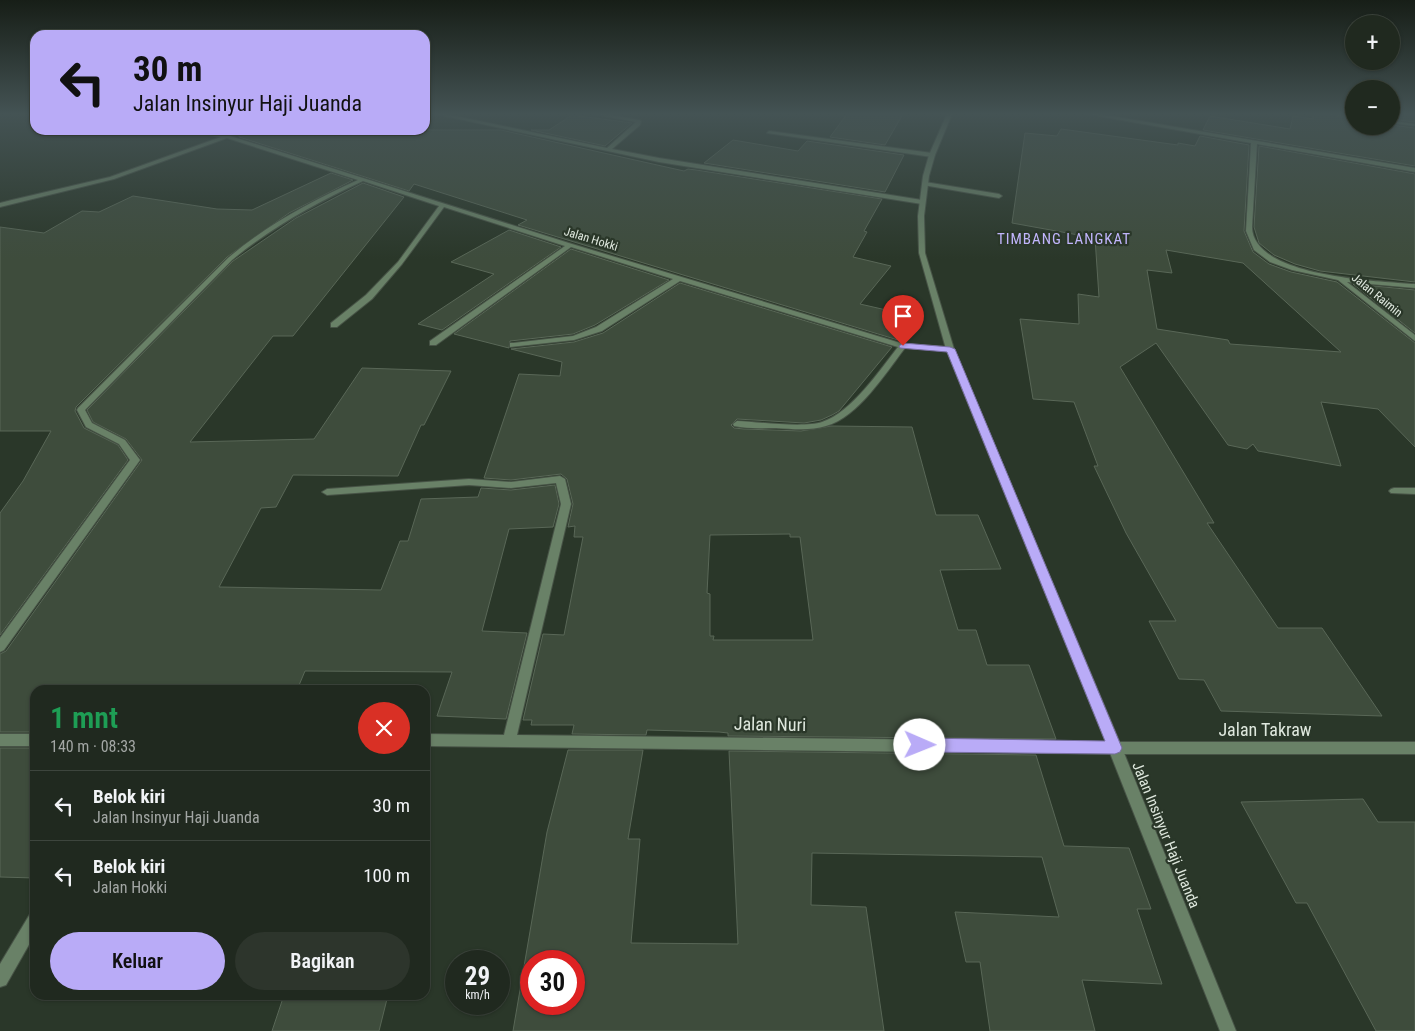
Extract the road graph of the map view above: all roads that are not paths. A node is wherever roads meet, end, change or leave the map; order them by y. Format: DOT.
graph roads {
  1 [pos="157,162"];
  2 [pos="309,162"];
  3 [pos="680,162"];
  4 [pos="930,162"];
  5 [pos="1253,162"];
  6 [pos="1368,162"];
  7 [pos="1415,170"];
  8 [pos="364,179"];
  9 [pos="925,184"];
  10 [pos="999,196"];
  11 [pos="922,202"];
  12 [pos="443,204"];
  13 [pos="0,205"];
  14 [pos="570,245"];
  15 [pos="679,278"];
  16 [pos="1340,279"];
  17 [pos="1415,286"];
  18 [pos="334,325"];
  19 [pos="1415,339"];
  20 [pos="433,343"];
  21 [pos="513,345"];
  22 [pos="903,346"];
  23 [pos="950,349"];
  24 [pos="737,424"];
  25 [pos="1394,491"];
  26 [pos="1415,491"];
  27 [pos="327,492"];
  28 [pos="0,647"];
  29 [pos="510,739"];
  30 [pos="0,740"];
  31 [pos="30,740"];
  32 [pos="430,740"];
  33 [pos="1115,748"];
  34 [pos="1415,748"];
  35 [pos="30,928"];
  36 [pos="0,979"];
  37 [pos="1228,1031"];
  1 -- 13 [label="street"];
  2 -- 8 [label="street, Jalan Hokki"];
  3 -- 11 [label="street"];
  4 -- 9 [label="street, Jalan Insinyur Haji Juanda"];
  5 -- 16 [label="street, Jalan Raimin"];
  6 -- 7 [label="street"];
  8 -- 12 [label="street, Jalan Hokki"];
  8 -- 28 [label="street"];
  9 -- 10 [label="street"];
  9 -- 11 [label="street, Jalan Insinyur Haji Juanda"];
  11 -- 23 [label="street, Jalan Insinyur Haji Juanda"];
  12 -- 14 [label="street, Jalan Hokki"];
  12 -- 18 [label="street"];
  14 -- 15 [label="street, Jalan Hokki"];
  14 -- 20 [label="street"];
  15 -- 21 [label="street"];
  15 -- 22 [label="street, Jalan Hokki"];
  16 -- 17 [label="street"];
  16 -- 19 [label="street, Jalan Raimin"];
  22 -- 23 [label="street, Jalan Hokki"];
  22 -- 24 [label="street"];
  23 -- 33 [label="street, Jalan Insinyur Haji Juanda"];
  25 -- 26 [label="street"];
  27 -- 29 [label="street"];
  29 -- 32 [label="street, Jalan Nuri"];
  29 -- 33 [label="street, Jalan Nuri"];
  30 -- 31 [label="street"];
  33 -- 34 [label="street, Jalan Takraw"];
  33 -- 37 [label="street, Jalan Insinyur Haji Juanda"];
  35 -- 36 [label="street"];
}
